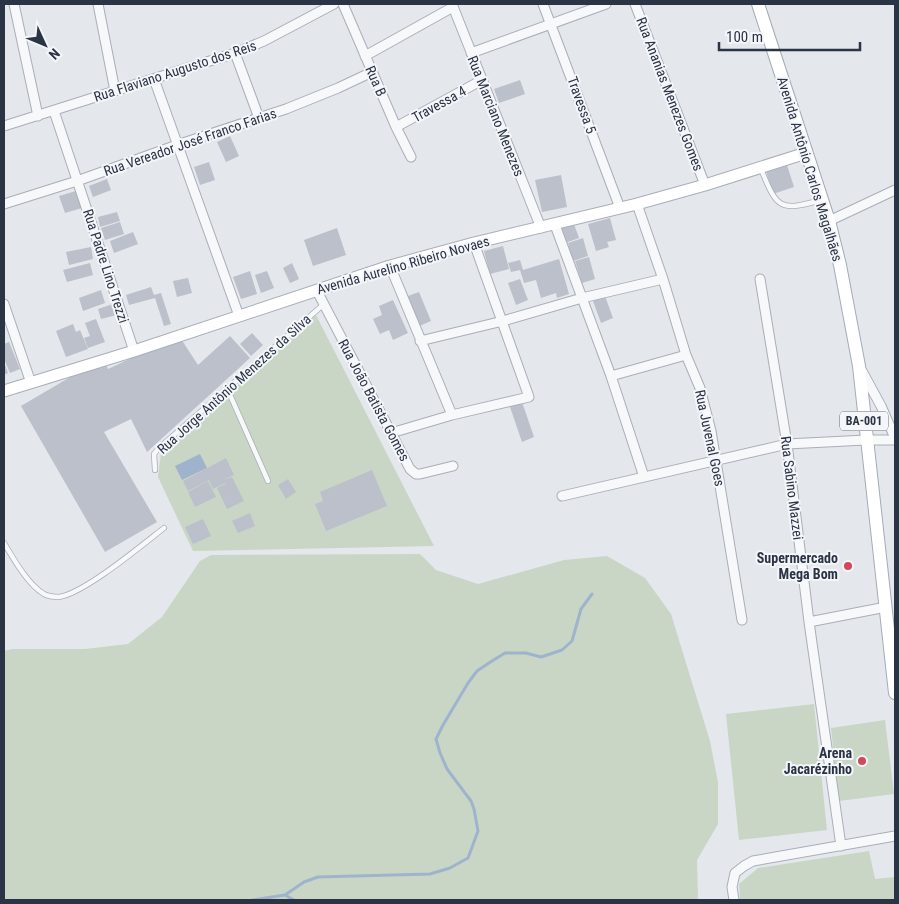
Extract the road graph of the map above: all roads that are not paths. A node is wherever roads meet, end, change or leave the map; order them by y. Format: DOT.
graph roads {
  1 [pos="14,4"];
  2 [pos="98,4"];
  3 [pos="334,4"];
  4 [pos="343,4"];
  5 [pos="543,4"];
  6 [pos="606,4"];
  7 [pos="635,4"];
  8 [pos="758,4"];
  9 [pos="452,6"];
  10 [pos="551,24"];
  11 [pos="235,52"];
  12 [pos="470,54"];
  13 [pos="365,56"];
  14 [pos="372,72"];
  15 [pos="154,79"];
  16 [pos="482,80"];
  17 [pos="115,91"];
  18 [pos="54,111"];
  19 [pos="38,116"];
  20 [pos="259,118"];
  21 [pos="4,126"];
  22 [pos="396,127"];
  23 [pos="177,144"];
  24 [pos="806,153"];
  25 [pos="411,157"];
  26 [pos="760,168"];
  27 [pos="77,181"];
  28 [pos="706,185"];
  29 [pos="895,190"];
  30 [pos="822,200"];
  31 [pos="4,204"];
  32 [pos="637,204"];
  33 [pos="620,208"];
  34 [pos="829,220"];
  35 [pos="555,225"];
  36 [pos="541,228"];
  37 [pos="474,243"];
  38 [pos="390,266"];
  39 [pos="663,279"];
  40 [pos="760,279"];
  41 [pos="317,291"];
  42 [pos="582,298"];
  43 [pos="4,304"];
  44 [pos="324,304"];
  45 [pos="239,316"];
  46 [pos="503,321"];
  47 [pos="420,341"];
  48 [pos="134,350"];
  49 [pos="686,355"];
  50 [pos="859,366"];
  51 [pos="611,376"];
  52 [pos="30,383"];
  53 [pos="227,388"];
  54 [pos="4,391"];
  55 [pos="452,415"];
  56 [pos="391,433"];
  57 [pos="895,439"];
  58 [pos="866,440"];
  59 [pos="787,444"];
  60 [pos="716,461"];
  61 [pos="453,466"];
  62 [pos="155,470"];
  63 [pos="644,477"];
  64 [pos="268,481"];
  65 [pos="562,496"];
  66 [pos="164,528"];
  67 [pos="4,543"];
  68 [pos="886,607"];
  69 [pos="742,620"];
  70 [pos="809,622"];
  71 [pos="895,693"];
  72 [pos="895,836"];
  73 [pos="841,846"];
  74 [pos="734,900"];
  1 -- 19 [label="street"];
  2 -- 17 [label="street"];
  3 -- 11 [label="street, Rua Flaviano Augusto dos Reis"];
  4 -- 13 [label="street, Rua B"];
  5 -- 10 [label="street, Travessa 5"];
  6 -- 10 [label="street"];
  7 -- 28 [label="street, Rua Ananias Menezes Gomes"];
  8 -- 24 [label="main road, Avenida Antônio Carlos Magalhães / BA-001"];
  9 -- 12 [label="street, Rua Marciano Menezes"];
  9 -- 13 [label="street"];
  10 -- 12 [label="street"];
  10 -- 33 [label="street, Travessa 5"];
  11 -- 15 [label="street, Rua Flaviano Augusto dos Reis"];
  11 -- 20 [label="street"];
  12 -- 16 [label="street, Rua Marciano Menezes"];
  13 -- 14 [label="street, Rua B"];
  14 -- 20 [label="street, Rua Vereador José Franco Farias"];
  14 -- 22 [label="street, Rua B"];
  15 -- 17 [label="street, Rua Flaviano Augusto dos Reis"];
  15 -- 23 [label="street"];
  16 -- 22 [label="street, Travessa 4"];
  16 -- 36 [label="street, Rua Marciano Menezes"];
  17 -- 18 [label="street, Rua Flaviano Augusto dos Reis"];
  18 -- 19 [label="street, Rua Flaviano Augusto dos Reis"];
  18 -- 27 [label="street, Rua Padre Lino Trezzi"];
  19 -- 21 [label="street, Rua Flaviano Augusto dos Reis"];
  20 -- 23 [label="street, Rua Vereador José Franco Farias"];
  22 -- 25 [label="street, Rua B"];
  23 -- 27 [label="street, Rua Vereador José Franco Farias"];
  23 -- 45 [label="street"];
  24 -- 26 [label="street, Avenida Aurelino Ribeiro Novaes"];
  24 -- 30 [label="main road, Avenida Antônio Carlos Magalhães / BA-001"];
  26 -- 28 [label="street, Avenida Aurelino Ribeiro Novaes"];
  26 -- 30 [label="lane"];
  27 -- 31 [label="street, Rua Vereador José Franco Farias"];
  27 -- 48 [label="street, Rua Padre Lino Trezzi"];
  28 -- 32 [label="street, Avenida Aurelino Ribeiro Novaes"];
  29 -- 34 [label="street"];
  30 -- 34 [label="main road, Avenida Antônio Carlos Magalhães / BA-001"];
  32 -- 33 [label="street, Avenida Aurelino Ribeiro Novaes"];
  32 -- 39 [label="street, Rua Juvenal Goes"];
  33 -- 35 [label="street, Avenida Aurelino Ribeiro Novaes"];
  34 -- 50 [label="main road, Avenida Antônio Carlos Magalhães / BA-001"];
  35 -- 36 [label="street, Avenida Aurelino Ribeiro Novaes"];
  35 -- 42 [label="street"];
  36 -- 37 [label="street, Avenida Aurelino Ribeiro Novaes"];
  37 -- 38 [label="street, Avenida Aurelino Ribeiro Novaes"];
  37 -- 46 [label="street"];
  38 -- 41 [label="street, Avenida Aurelino Ribeiro Novaes"];
  38 -- 47 [label="street"];
  39 -- 42 [label="street"];
  39 -- 49 [label="street, Rua Juvenal Goes"];
  40 -- 59 [label="street, Rua Sabino Mazzei"];
  41 -- 44 [label="street, Rua João Batista Gomes"];
  41 -- 45 [label="street, Avenida Aurelino Ribeiro Novaes"];
  42 -- 46 [label="street"];
  42 -- 51 [label="street"];
  43 -- 52 [label="street"];
  44 -- 53 [label="lane, Rua Jorge Antônio Menezes da Silva"];
  44 -- 56 [label="street, Rua João Batista Gomes"];
  45 -- 48 [label="street, Avenida Aurelino Ribeiro Novaes"];
  46 -- 47 [label="street"];
  46 -- 55 [label="street"];
  47 -- 55 [label="street"];
  48 -- 52 [label="street, Avenida Aurelino Ribeiro Novaes"];
  49 -- 51 [label="street"];
  49 -- 60 [label="street, Rua Juvenal Goes"];
  50 -- 57 [label="street"];
  50 -- 58 [label="main road, Avenida Antônio Carlos Magalhães / BA-001"];
  51 -- 63 [label="street"];
  52 -- 54 [label="street, Avenida Aurelino Ribeiro Novaes"];
  53 -- 62 [label="lane, Rua Jorge Antônio Menezes da Silva"];
  53 -- 64 [label="lane"];
  55 -- 56 [label="street"];
  56 -- 61 [label="street, Rua João Batista Gomes"];
  57 -- 58 [label="street"];
  58 -- 59 [label="street"];
  58 -- 68 [label="main road, Avenida Antônio Carlos Magalhães / BA-001"];
  59 -- 60 [label="street"];
  59 -- 70 [label="street, Rua Sabino Mazzei"];
  60 -- 63 [label="street"];
  60 -- 69 [label="street, Rua Juvenal Goes"];
  63 -- 65 [label="street"];
  66 -- 67 [label="lane"];
  68 -- 70 [label="street"];
  68 -- 71 [label="main road, Avenida Antônio Carlos Magalhães / BA-001"];
  70 -- 73 [label="street, Rua Sabino Mazzei"];
  72 -- 73 [label="street"];
  73 -- 74 [label="street"];
}
